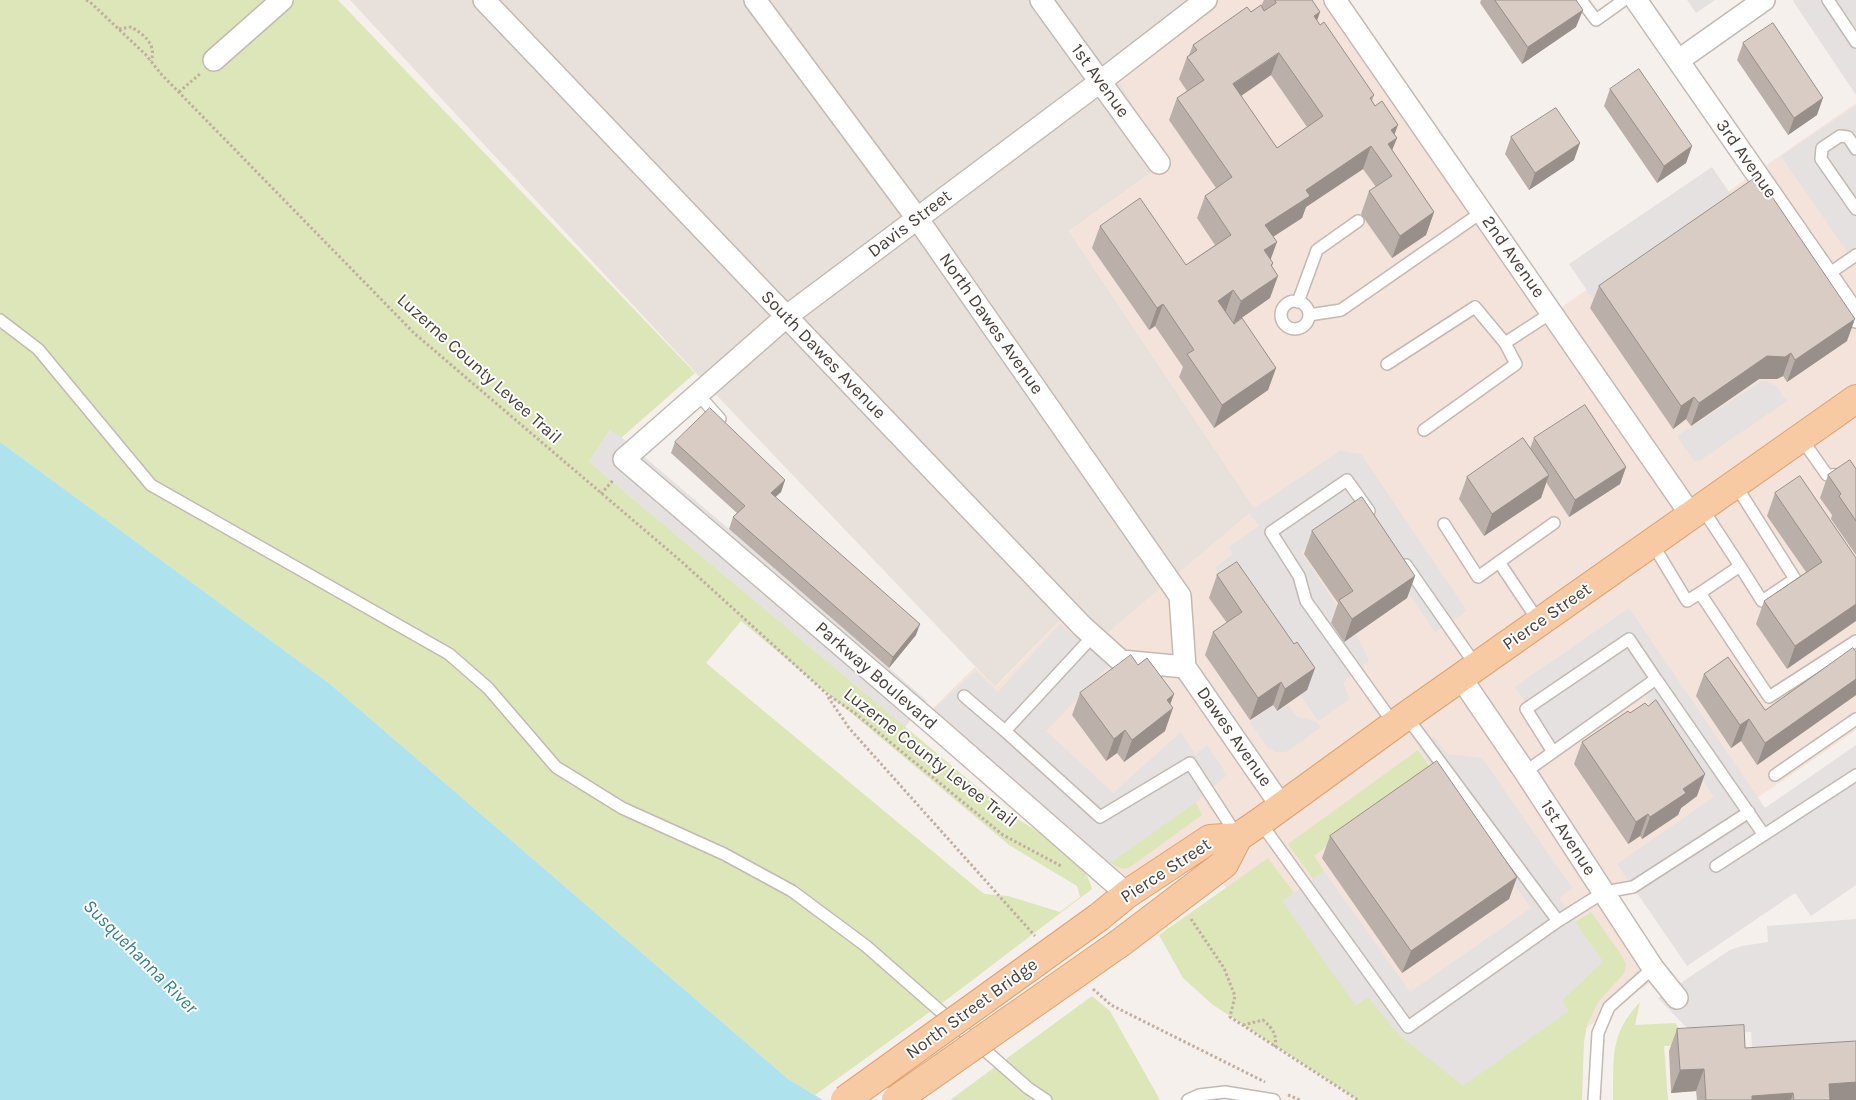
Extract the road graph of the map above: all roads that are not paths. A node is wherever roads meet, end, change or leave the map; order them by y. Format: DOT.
graph roads {
  1 [pos="282,0"];
  2 [pos="484,0"];
  3 [pos="755,0"];
  4 [pos="1041,0"];
  5 [pos="1206,0"];
  6 [pos="1335,0"];
  7 [pos="1581,0"];
  8 [pos="1624,0"];
  9 [pos="1636,0"];
  10 [pos="1764,0"];
  11 [pos="1828,0"];
  12 [pos="1856,42"];
  13 [pos="214,60"];
  14 [pos="1679,60"];
  15 [pos="1100,81"];
  16 [pos="1856,149"];
  17 [pos="1159,163"];
  18 [pos="1856,209"];
  19 [pos="1482,212"];
  20 [pos="918,218"];
  21 [pos="1358,220"];
  22 [pos="1856,255"];
  23 [pos="1827,275"];
  24 [pos="1298,302"];
  25 [pos="1551,313"];
  26 [pos="1309,315"];
  27 [pos="787,316"];
  28 [pos="1856,317"];
  29 [pos="0,320"];
  30 [pos="1505,343"];
  31 [pos="1387,364"];
  32 [pos="698,394"];
  33 [pos="1856,399"];
  34 [pos="728,428"];
  35 [pos="1424,430"];
  36 [pos="1801,438"];
  37 [pos="624,459"];
  38 [pos="1735,484"];
  39 [pos="1856,484"];
  40 [pos="1696,511"];
  41 [pos="1375,521"];
  42 [pos="1554,523"];
  43 [pos="1444,524"];
  44 [pos="1652,543"];
  45 [pos="1398,553"];
  46 [pos="1499,562"];
  47 [pos="1740,566"];
  48 [pos="1700,593"];
  49 [pos="1539,622"];
  50 [pos="1093,636"];
  51 [pos="1856,641"];
  52 [pos="1185,667"];
  53 [pos="1469,672"];
  54 [pos="1656,679"];
  55 [pos="964,696"];
  56 [pos="1856,719"];
  57 [pos="1400,720"];
  58 [pos="1005,731"];
  59 [pos="1553,752"];
  60 [pos="1524,772"];
  61 [pos="1775,775"];
  62 [pos="1856,776"];
  63 [pos="1282,807"];
  64 [pos="1749,812"];
  65 [pos="1249,830"];
  66 [pos="1764,835"];
  67 [pos="1716,866"];
  68 [pos="1604,892"];
  69 [pos="1127,894"];
  70 [pos="1099,917"];
  71 [pos="1558,921"];
  72 [pos="1120,943"];
  73 [pos="1653,968"];
  74 [pos="1677,998"];
  75 [pos="1277,1095"];
  76 [pos="845,1100"];
  77 [pos="896,1100"];
  78 [pos="1046,1100"];
  79 [pos="1188,1100"];
  80 [pos="1594,1100"];
  1 -- 13 [label="street"];
  2 -- 27 [label="street, South Dawes Avenue"];
  3 -- 20 [label="street, North Dawes Avenue"];
  4 -- 15 [label="street, 1st Avenue"];
  5 -- 15 [label="street, Davis Street"];
  6 -- 19 [label="street, 2nd Avenue"];
  7 -- 8 [label="lane"];
  9 -- 14 [label="street, 3rd Avenue"];
  10 -- 14 [label="street"];
  11 -- 12 [label="lane"];
  14 -- 23 [label="street, 3rd Avenue"];
  15 -- 17 [label="street, 1st Avenue"];
  15 -- 20 [label="street, Davis Street"];
  16 -- 18 [label="lane"];
  19 -- 25 [label="street, 2nd Avenue"];
  19 -- 26 [label="lane"];
  20 -- 27 [label="street, Davis Street"];
  20 -- 52 [label="street, North Dawes Avenue"];
  21 -- 24 [label="lane"];
  22 -- 23 [label="lane"];
  23 -- 28 [label="street, 3rd Avenue"];
  24 -- 26 [label="lane"];
  24 -- 26 [label="lane"];
  25 -- 30 [label="lane"];
  25 -- 40 [label="street, 2nd Avenue"];
  27 -- 32 [label="street, Davis Street"];
  27 -- 50 [label="street, South Dawes Avenue"];
  29 -- 78 [label="lane"];
  30 -- 31 [label="lane"];
  30 -- 35 [label="lane"];
  32 -- 34 [label="lane"];
  32 -- 37 [label="street, Davis Street"];
  33 -- 36 [label="main road, Pierce Street"];
  36 -- 38 [label="main road, Pierce Street"];
  36 -- 39 [label="lane"];
  37 -- 69 [label="street, Parkway Boulevard"];
  38 -- 40 [label="main road, Pierce Street"];
  38 -- 47 [label="lane"];
  40 -- 44 [label="main road, Pierce Street"];
  40 -- 47 [label="lane"];
  41 -- 57 [label="lane"];
  42 -- 46 [label="lane"];
  43 -- 46 [label="lane"];
  44 -- 48 [label="lane"];
  44 -- 49 [label="main road, Pierce Street"];
  45 -- 53 [label="lane"];
  46 -- 49 [label="lane"];
  47 -- 48 [label="lane"];
  48 -- 51 [label="lane"];
  49 -- 53 [label="main road, Pierce Street"];
  50 -- 52 [label="street, South Dawes Avenue"];
  50 -- 58 [label="lane"];
  52 -- 63 [label="street, Dawes Avenue"];
  53 -- 57 [label="main road, Pierce Street"];
  53 -- 60 [label="street, 1st Avenue"];
  54 -- 59 [label="lane"];
  54 -- 59 [label="lane"];
  54 -- 64 [label="lane"];
  55 -- 58 [label="lane"];
  56 -- 61 [label="lane"];
  57 -- 63 [label="main road, Pierce Street"];
  57 -- 71 [label="lane"];
  58 -- 65 [label="lane"];
  59 -- 60 [label="lane"];
  60 -- 68 [label="street, 1st Avenue"];
  62 -- 66 [label="lane"];
  63 -- 65 [label="main road, Pierce Street"];
  64 -- 66 [label="lane"];
  64 -- 68 [label="lane"];
  65 -- 69 [label="main road, Pierce Street"];
  65 -- 71 [label="lane"];
  65 -- 72 [label="main road, Pierce Street"];
  66 -- 67 [label="lane"];
  68 -- 71 [label="lane"];
  68 -- 73 [label="street, 1st Avenue"];
  69 -- 70 [label="main road, Pierce Street"];
  70 -- 76 [label="main road, North Street Bridge, bridge"];
  72 -- 77 [label="main road, North Street Bridge, bridge"];
  73 -- 74 [label="street, 1st Avenue"];
  73 -- 80 [label="lane"];
  75 -- 79 [label="lane"];
}
